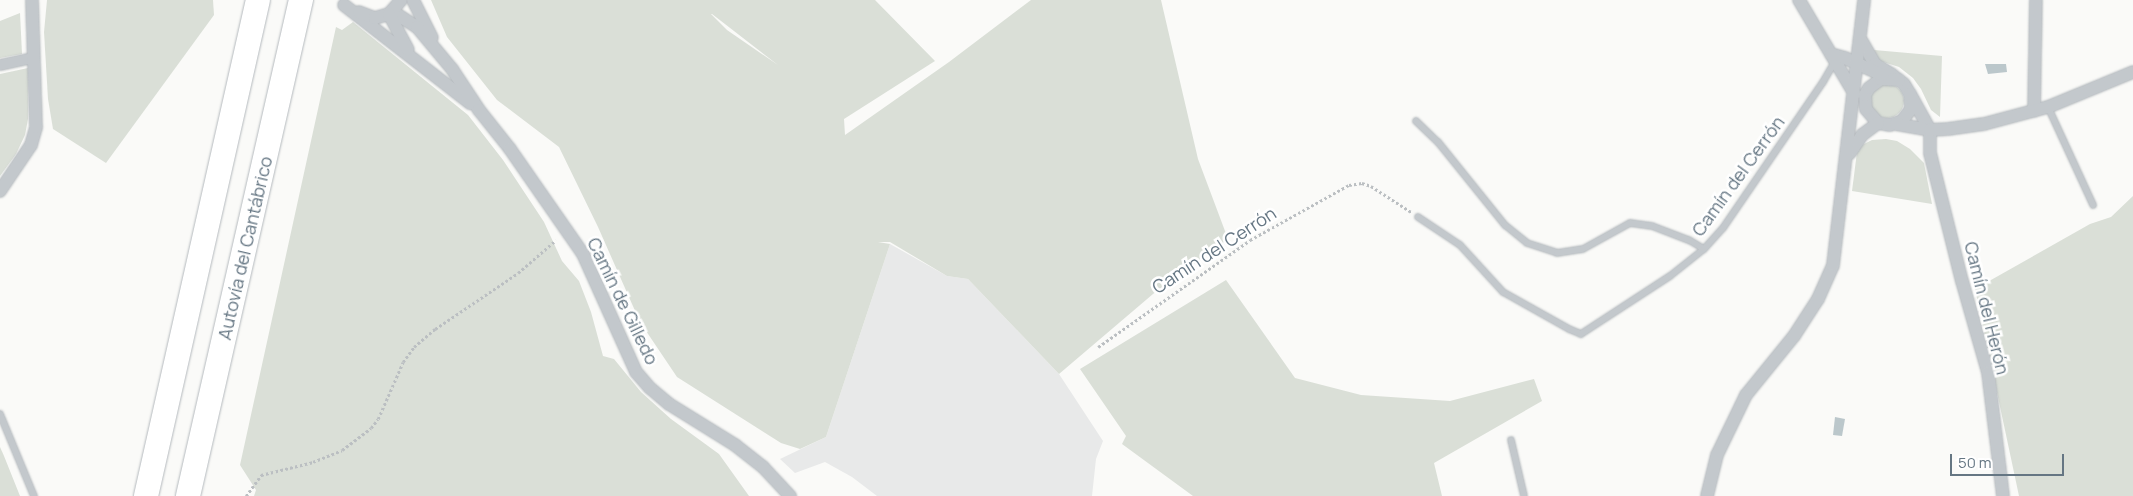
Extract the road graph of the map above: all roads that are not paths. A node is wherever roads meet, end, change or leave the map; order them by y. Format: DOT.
graph roads {
  1 [pos="258,0"];
  2 [pos="302,0"];
  3 [pos="401,0"];
  4 [pos="413,0"];
  5 [pos="1799,0"];
  6 [pos="1864,0"];
  7 [pos="2036,0"];
  8 [pos="340,2"];
  9 [pos="32,3"];
  10 [pos="390,13"];
  11 [pos="1861,40"];
  12 [pos="438,52"];
  13 [pos="34,58"];
  14 [pos="1837,58"];
  15 [pos="417,60"];
  16 [pos="1857,64"];
  17 [pos="0,65"];
  18 [pos="2133,72"];
  19 [pos="1889,79"];
  20 [pos="1853,91"];
  21 [pos="1910,94"];
  22 [pos="2048,107"];
  23 [pos="1866,109"];
  24 [pos="479,110"];
  25 [pos="2034,111"];
  26 [pos="1416,121"];
  27 [pos="1878,123"];
  28 [pos="1896,124"];
  29 [pos="1930,130"];
  30 [pos="1847,158"];
  31 [pos="0,191"];
  32 [pos="2093,205"];
  33 [pos="1418,217"];
  34 [pos="1704,249"];
  35 [pos="0,414"];
  36 [pos="1511,440"];
  37 [pos="34,496"];
  38 [pos="146,496"];
  39 [pos="188,496"];
  40 [pos="790,496"];
  41 [pos="1524,496"];
  42 [pos="1707,496"];
  43 [pos="2003,496"];
  1 -- 38 [label="highway"];
  2 -- 39 [label="highway, Autovía del Cantábrico"];
  3 -- 10 [label="street"];
  4 -- 12 [label="street, Camín de Gilledo"];
  5 -- 14 [label="street"];
  6 -- 11 [label="street"];
  7 -- 25 [label="street"];
  8 -- 10 [label="street"];
  8 -- 15 [label="street, Camín de Gilledo"];
  9 -- 13 [label="street"];
  10 -- 12 [label="street, Camín de Gilledo"];
  10 -- 15 [label="street, Camín de Gilledo"];
  11 -- 14 [label="street"];
  11 -- 16 [label="street"];
  11 -- 19 [label="street"];
  12 -- 24 [label="street, Camín de Gilledo"];
  13 -- 17 [label="street"];
  13 -- 31 [label="street"];
  14 -- 16 [label="street"];
  14 -- 20 [label="street"];
  14 -- 34 [label="lane, Camín del Cerrón"];
  15 -- 24 [label="street, Camín de Gilledo"];
  16 -- 19 [label="street"];
  16 -- 20 [label="street"];
  18 -- 22 [label="street"];
  19 -- 20 [label="street"];
  19 -- 21 [label="street"];
  19 -- 23 [label="street"];
  20 -- 23 [label="street"];
  20 -- 30 [label="street"];
  21 -- 28 [label="street"];
  21 -- 29 [label="street"];
  22 -- 25 [label="street"];
  22 -- 32 [label="lane"];
  23 -- 27 [label="street"];
  24 -- 40 [label="street, Camín de Gilledo"];
  25 -- 29 [label="street"];
  26 -- 34 [label="lane"];
  27 -- 28 [label="street"];
  27 -- 30 [label="street"];
  28 -- 29 [label="street"];
  29 -- 43 [label="street, Camín del Herón"];
  30 -- 42 [label="street"];
  33 -- 34 [label="lane, Camín del Cerrón"];
  35 -- 37 [label="lane"];
  36 -- 41 [label="lane"];
}
